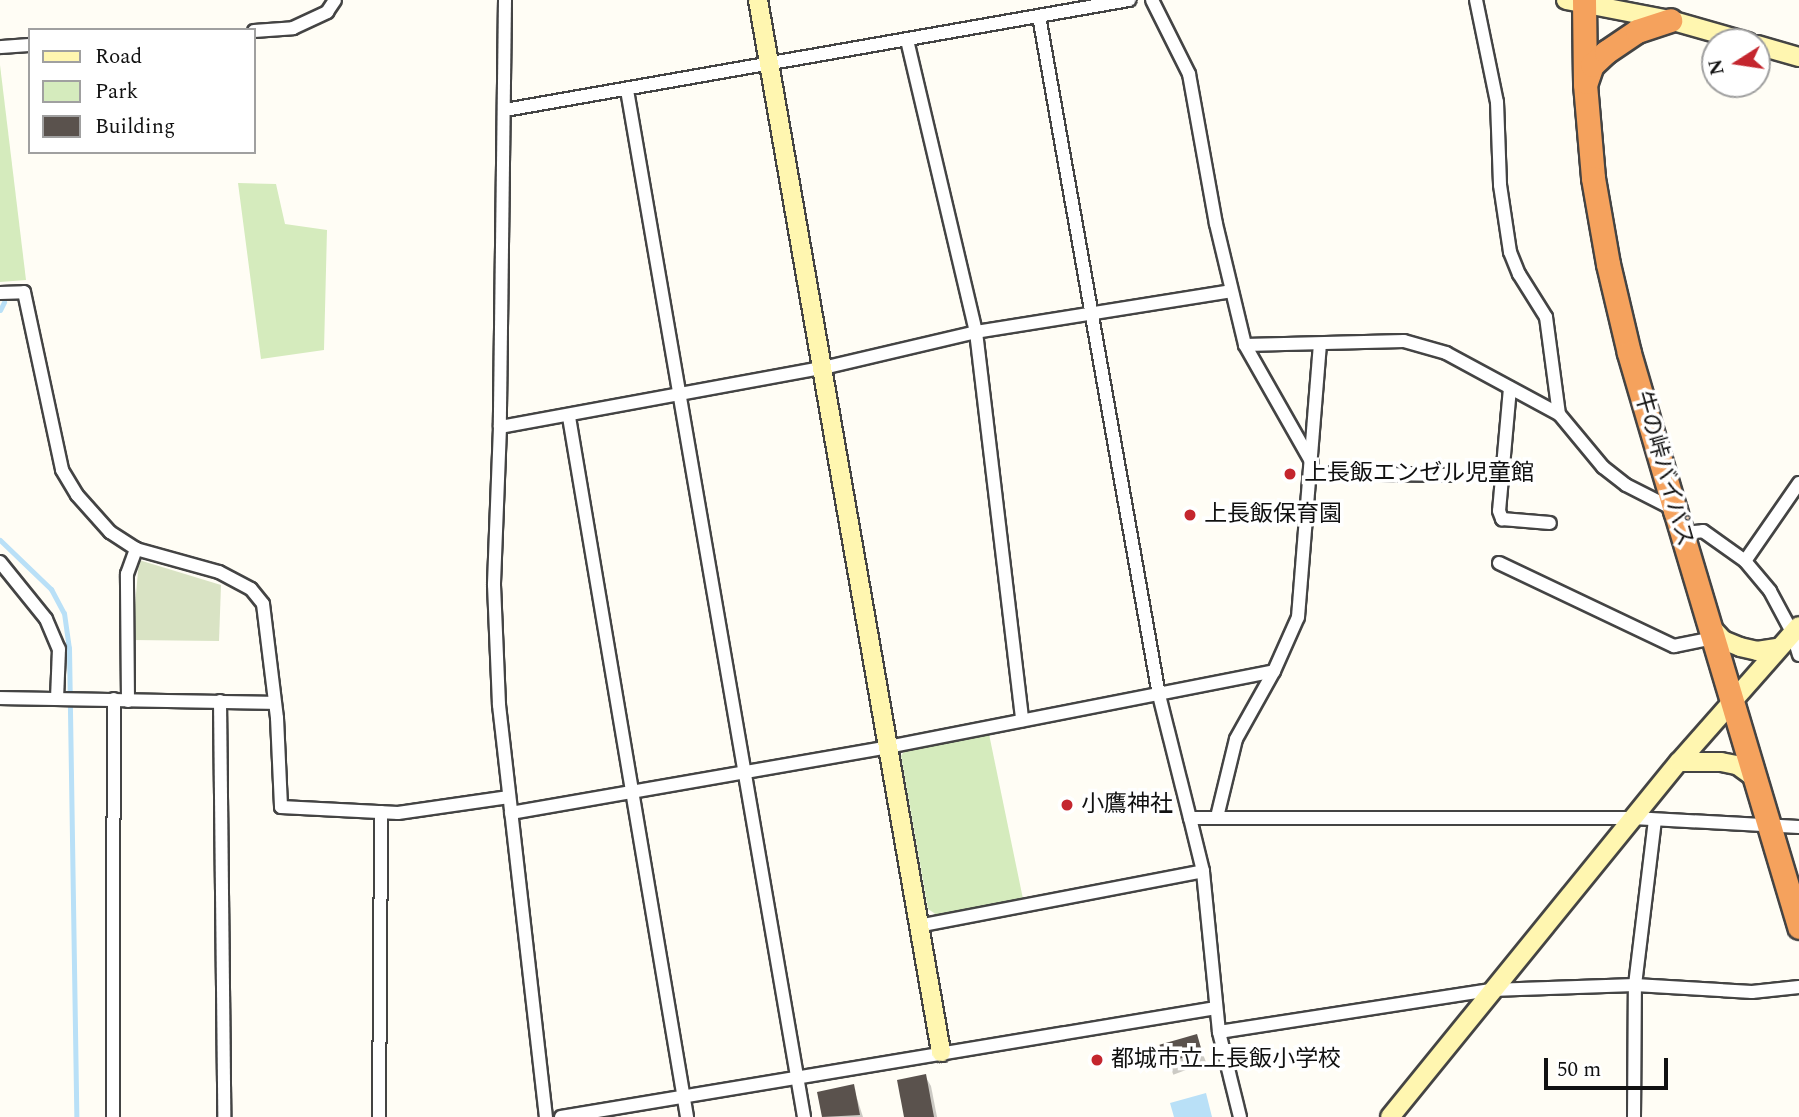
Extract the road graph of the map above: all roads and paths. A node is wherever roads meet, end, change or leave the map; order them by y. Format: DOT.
graph roads {
  1 [pos="335,0"];
  2 [pos="506,0"];
  3 [pos="758,0"];
  4 [pos="1129,0"];
  5 [pos="1152,0"];
  6 [pos="1476,0"];
  7 [pos="1578,1"];
  8 [pos="1039,16"];
  9 [pos="1670,20"];
  10 [pos="1701,29"];
  11 [pos="256,31"];
  12 [pos="906,40"];
  13 [pos="28,45"];
  14 [pos="0,47"];
  15 [pos="1771,49"];
  16 [pos="1799,57"];
  17 [pos="770,64"];
  18 [pos="1586,84"];
  19 [pos="627,90"];
  20 [pos="505,110"];
  21 [pos="1231,291"];
  22 [pos="0,293"];
  23 [pos="1092,311"];
  24 [pos="976,332"];
  25 [pos="1245,345"];
  26 [pos="1320,345"];
  27 [pos="822,368"];
  28 [pos="1510,387"];
  29 [pos="680,394"];
  30 [pos="1559,414"];
  31 [pos="569,416"];
  32 [pos="500,428"];
  33 [pos="1312,468"];
  34 [pos="1450,475"];
  35 [pos="1799,484"];
  36 [pos="1675,510"];
  37 [pos="1550,523"];
  38 [pos="1682,533"];
  39 [pos="136,549"];
  40 [pos="1745,561"];
  41 [pos="0,562"];
  42 [pos="1499,563"];
  43 [pos="1796,629"];
  44 [pos="1713,633"];
  45 [pos="1777,648"];
  46 [pos="1799,655"];
  47 [pos="1273,671"];
  48 [pos="1159,695"];
  49 [pos="0,698"];
  50 [pos="57,698"];
  51 [pos="114,699"];
  52 [pos="128,701"];
  53 [pos="220,701"];
  54 [pos="1734,702"];
  55 [pos="274,703"];
  56 [pos="1022,720"];
  57 [pos="888,747"];
  58 [pos="1679,762"];
  59 [pos="746,772"];
  60 [pos="1755,778"];
  61 [pos="634,793"];
  62 [pos="509,797"];
  63 [pos="381,812"];
  64 [pos="511,813"];
  65 [pos="1217,817"];
  66 [pos="1190,818"];
  67 [pos="1633,818"];
  68 [pos="1655,820"];
  69 [pos="1768,824"];
  70 [pos="1799,827"];
  71 [pos="1203,871"];
  72 [pos="918,926"];
  73 [pos="1799,927"];
  74 [pos="1635,985"];
  75 [pos="1799,987"];
  76 [pos="1491,990"];
  77 [pos="1216,1008"];
  78 [pos="1219,1032"];
  79 [pos="941,1052"];
  80 [pos="798,1078"];
  81 [pos="685,1096"];
  82 [pos="113,1117"];
  83 [pos="225,1117"];
  84 [pos="379,1117"];
  85 [pos="546,1117"];
  86 [pos="561,1117"];
  87 [pos="687,1117"];
  88 [pos="804,1117"];
  89 [pos="1240,1117"];
  90 [pos="1390,1117"];
  91 [pos="1634,1117"];
  1 -- 11 [label="street"];
  2 -- 20 [label="street"];
  3 -- 17 [label="street"];
  4 -- 8 [label="street"];
  5 -- 21 [label="street"];
  6 -- 30 [label="street"];
  7 -- 9 [label="street"];
  7 -- 18 [label="highway, 牛の峠バイパス"];
  8 -- 12 [label="street"];
  8 -- 23 [label="street"];
  9 -- 10 [label="street"];
  9 -- 18 [label="highway"];
  12 -- 17 [label="street"];
  12 -- 24 [label="street"];
  13 -- 14 [label="street"];
  15 -- 16 [label="street"];
  17 -- 19 [label="street"];
  17 -- 27 [label="street"];
  18 -- 36 [label="highway, 牛の峠バイパス"];
  19 -- 20 [label="street"];
  19 -- 29 [label="street"];
  20 -- 32 [label="street"];
  21 -- 23 [label="street"];
  21 -- 25 [label="street"];
  22 -- 39 [label="street"];
  23 -- 24 [label="street"];
  23 -- 48 [label="street"];
  24 -- 27 [label="street"];
  24 -- 56 [label="street"];
  25 -- 26 [label="street"];
  25 -- 33 [label="street"];
  26 -- 28 [label="street"];
  26 -- 33 [label="street"];
  27 -- 29 [label="street"];
  27 -- 57 [label="street"];
  28 -- 30 [label="street"];
  28 -- 37 [label="street"];
  29 -- 31 [label="street"];
  29 -- 59 [label="street"];
  30 -- 36 [label="street"];
  31 -- 32 [label="street"];
  31 -- 61 [label="street"];
  32 -- 62 [label="street"];
  33 -- 34 [label="street"];
  33 -- 47 [label="street"];
  35 -- 40 [label="street"];
  36 -- 38 [label="highway, 牛の峠バイパス"];
  38 -- 40 [label="street"];
  38 -- 44 [label="highway, 牛の峠バイパス"];
  39 -- 52 [label="street"];
  39 -- 55 [label="street"];
  40 -- 43 [label="street"];
  41 -- 50 [label="street"];
  42 -- 44 [label="street"];
  43 -- 45 [label="street"];
  43 -- 46 [label="street"];
  44 -- 45 [label="street"];
  44 -- 54 [label="highway, 牛の峠バイパス"];
  45 -- 54 [label="street"];
  47 -- 48 [label="street"];
  47 -- 65 [label="street"];
  48 -- 56 [label="street"];
  48 -- 66 [label="street"];
  49 -- 50 [label="street"];
  50 -- 51 [label="street"];
  51 -- 52 [label="street"];
  51 -- 82 [label="street"];
  52 -- 53 [label="street"];
  53 -- 55 [label="street"];
  53 -- 83 [label="street"];
  54 -- 58 [label="street"];
  54 -- 60 [label="highway, 牛の峠バイパス"];
  55 -- 63 [label="street"];
  56 -- 57 [label="street"];
  57 -- 59 [label="street"];
  57 -- 72 [label="street"];
  58 -- 60 [label="street"];
  58 -- 67 [label="street"];
  59 -- 61 [label="street"];
  59 -- 80 [label="street"];
  60 -- 69 [label="highway, 牛の峠バイパス"];
  61 -- 64 [label="street"];
  61 -- 81 [label="street"];
  62 -- 63 [label="street"];
  62 -- 64 [label="street"];
  63 -- 84 [label="street"];
  64 -- 85 [label="street"];
  65 -- 66 [label="street"];
  65 -- 67 [label="street"];
  66 -- 71 [label="street"];
  67 -- 68 [label="street"];
  67 -- 76 [label="street"];
  68 -- 69 [label="street"];
  68 -- 74 [label="street"];
  69 -- 70 [label="street"];
  69 -- 73 [label="highway, 牛の峠バイパス"];
  71 -- 72 [label="street"];
  71 -- 77 [label="street"];
  72 -- 79 [label="street"];
  74 -- 75 [label="street"];
  74 -- 76 [label="street"];
  74 -- 91 [label="street"];
  76 -- 78 [label="street"];
  76 -- 90 [label="street"];
  77 -- 78 [label="street"];
  77 -- 79 [label="street"];
  78 -- 89 [label="street"];
  79 -- 80 [label="street"];
  80 -- 81 [label="street"];
  80 -- 88 [label="street"];
  81 -- 86 [label="street"];
  81 -- 87 [label="street"];
}
